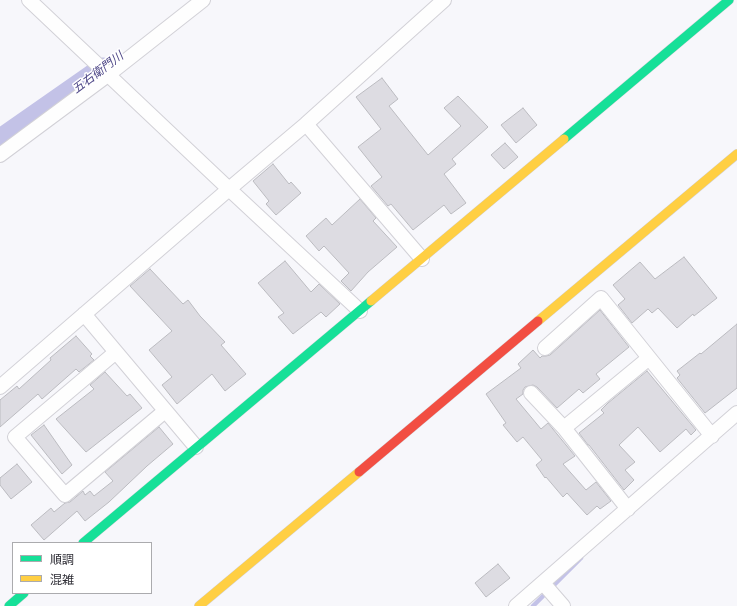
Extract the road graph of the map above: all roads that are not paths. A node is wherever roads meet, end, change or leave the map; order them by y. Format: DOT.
graph roads {
  1 [pos="29,0"];
  2 [pos="203,0"];
  3 [pos="444,0"];
  4 [pos="729,0"];
  5 [pos="109,74"];
  6 [pos="306,124"];
  7 [pos="737,154"];
  8 [pos="0,155"];
  9 [pos="229,189"];
  10 [pos="422,258"];
  11 [pos="360,311"];
  12 [pos="84,314"];
  13 [pos="545,348"];
  14 [pos="116,352"];
  15 [pos="649,358"];
  16 [pos="0,387"];
  17 [pos="532,393"];
  18 [pos="165,411"];
  19 [pos="737,413"];
  20 [pos="564,428"];
  21 [pos="712,436"];
  22 [pos="196,447"];
  23 [pos="628,509"];
  24 [pos="84,542"];
  25 [pos="543,583"];
  26 [pos="23,594"];
  27 [pos="9,606"];
  28 [pos="198,606"];
  29 [pos="516,606"];
  30 [pos="563,606"];
  1 -- 5 [label="street"];
  2 -- 5 [label="street"];
  3 -- 6 [label="street"];
  4 -- 10 [label="street"];
  5 -- 8 [label="street"];
  5 -- 9 [label="street"];
  6 -- 9 [label="street"];
  6 -- 10 [label="street"];
  7 -- 28 [label="street"];
  9 -- 11 [label="street"];
  9 -- 12 [label="street"];
  10 -- 11 [label="street"];
  11 -- 22 [label="street"];
  12 -- 14 [label="street"];
  12 -- 16 [label="street"];
  13 -- 15 [label="street"];
  14 -- 18 [label="street"];
  14 -- 18 [label="street"];
  15 -- 20 [label="street"];
  15 -- 21 [label="street"];
  17 -- 20 [label="street"];
  18 -- 22 [label="street"];
  19 -- 21 [label="street"];
  20 -- 23 [label="street"];
  21 -- 23 [label="street"];
  22 -- 24 [label="street"];
  23 -- 25 [label="street"];
  25 -- 29 [label="street"];
  25 -- 30 [label="street"];
  26 -- 27 [label="street"];
}
